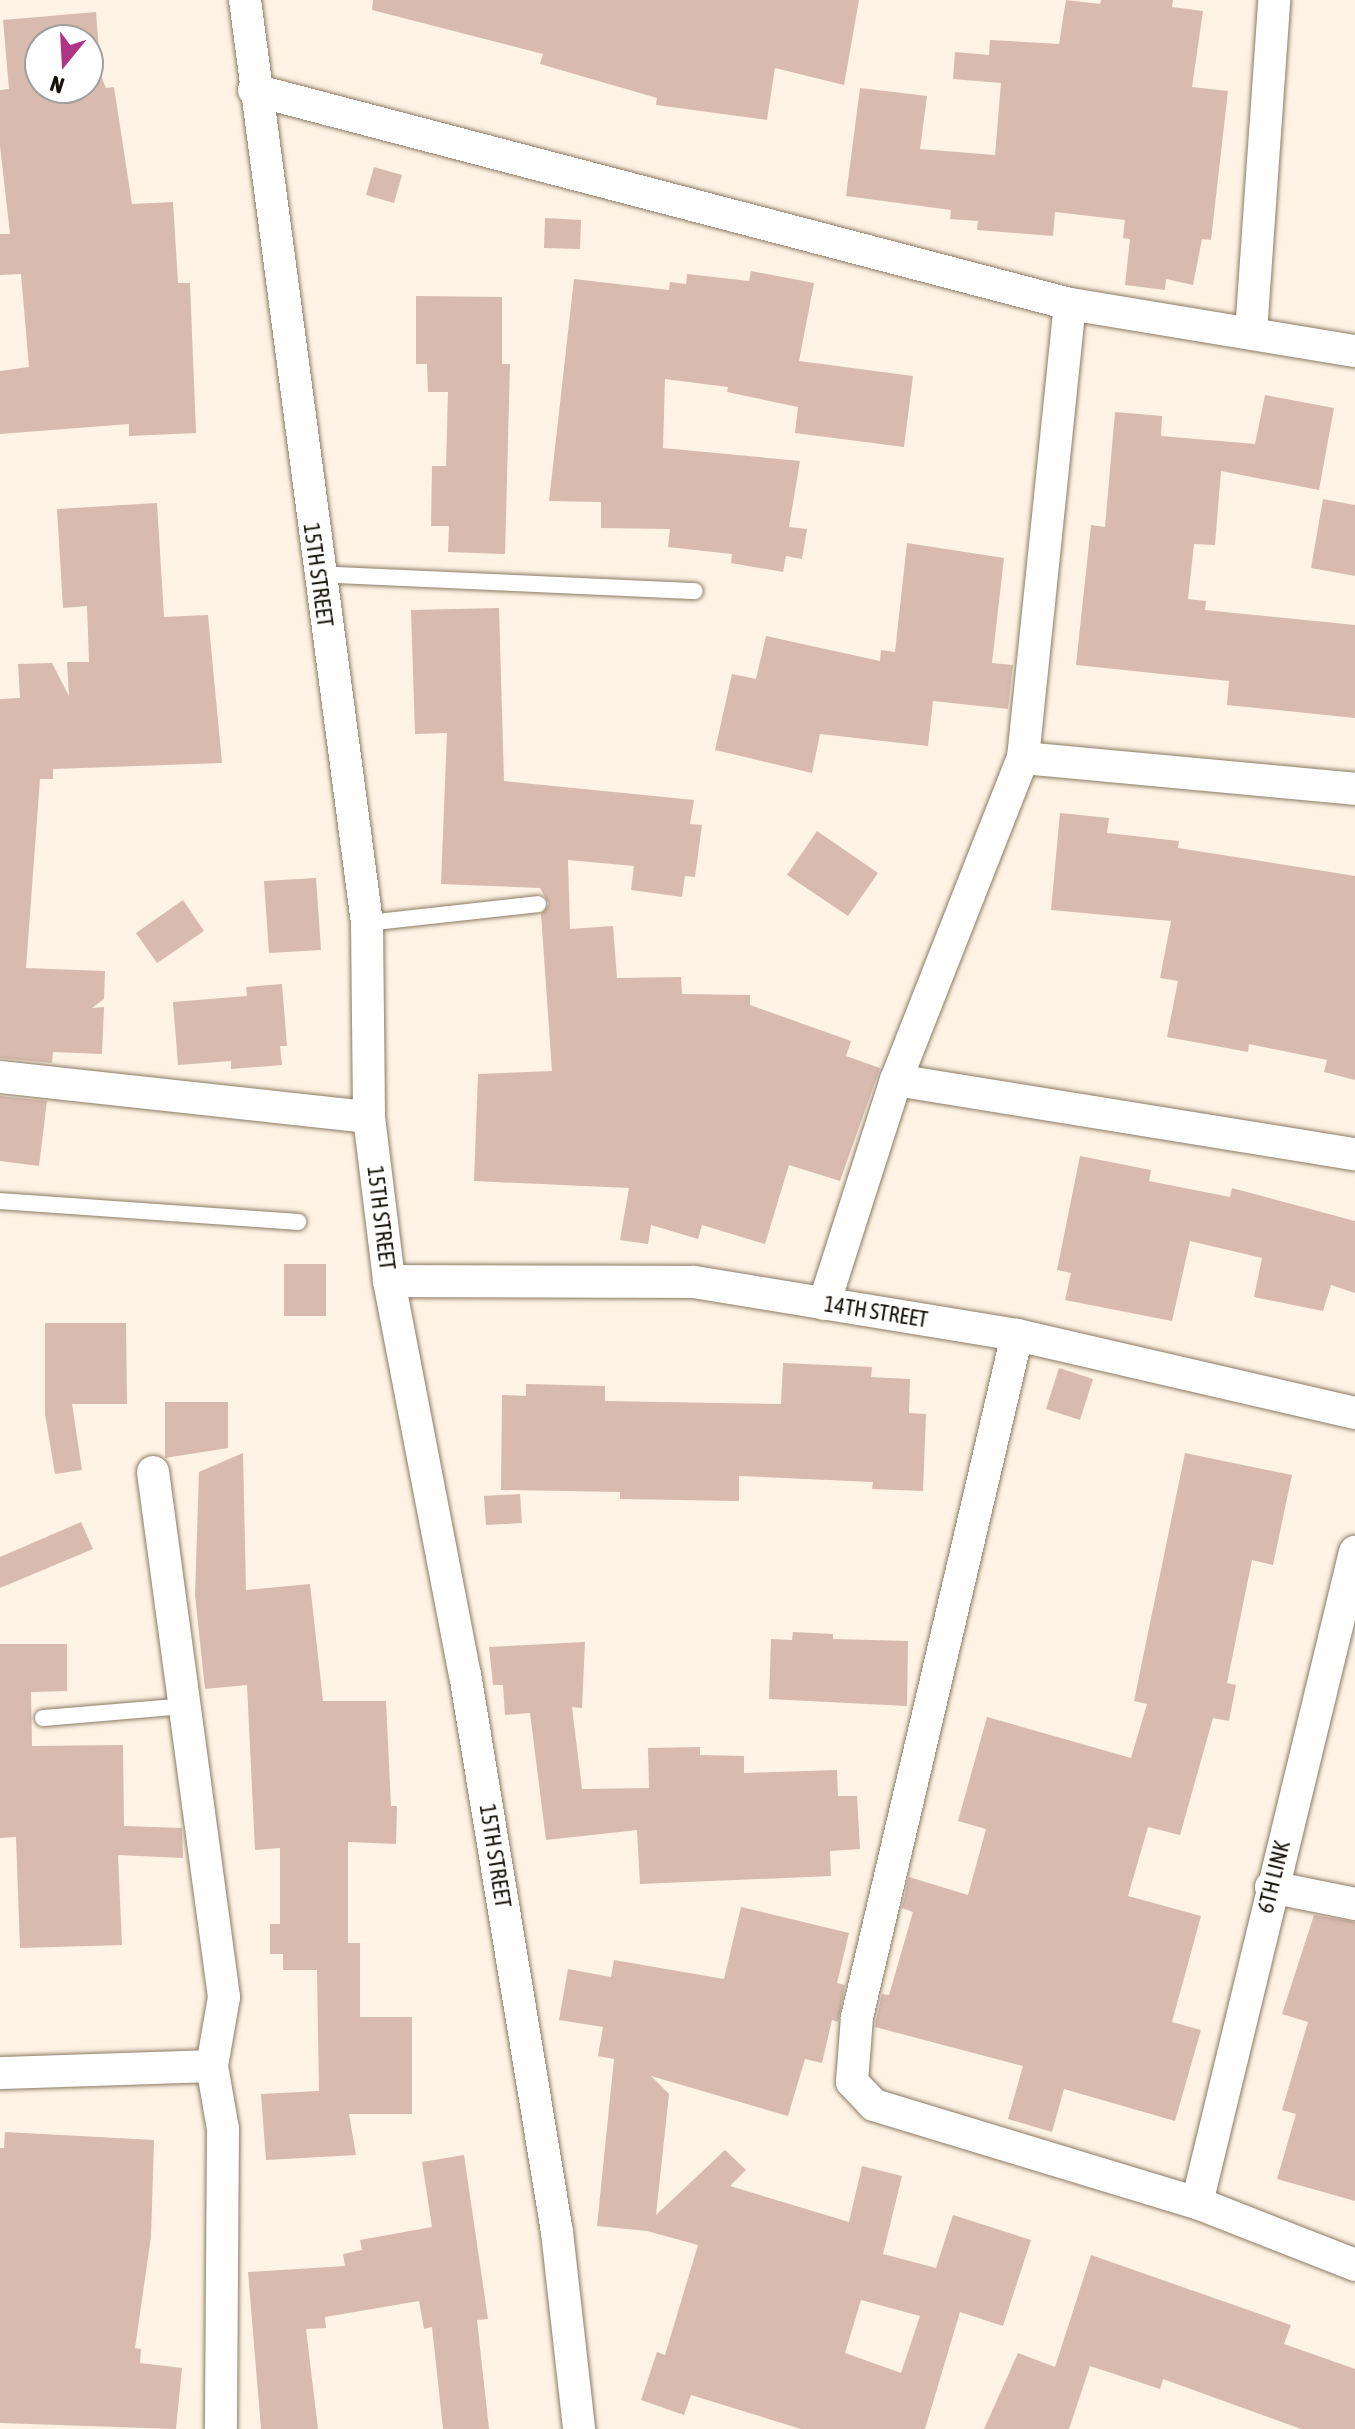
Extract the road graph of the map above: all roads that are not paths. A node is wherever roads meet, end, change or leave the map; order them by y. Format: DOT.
graph roads {
  1 [pos="245,0"];
  2 [pos="1274,0"];
  3 [pos="254,90"];
  4 [pos="1070,304"];
  5 [pos="1251,333"];
  6 [pos="1355,351"];
  7 [pos="317,574"];
  8 [pos="695,591"];
  9 [pos="1023,758"];
  10 [pos="1355,789"];
  11 [pos="538,904"];
  12 [pos="367,923"];
  13 [pos="0,1077"];
  14 [pos="896,1080"];
  15 [pos="369,1117"];
  16 [pos="1355,1154"];
  17 [pos="0,1201"];
  18 [pos="298,1222"];
  19 [pos="389,1281"];
  20 [pos="824,1304"];
  21 [pos="1017,1335"];
  22 [pos="1355,1413"];
  23 [pos="153,1472"];
  24 [pos="1355,1552"];
  25 [pos="185,1706"];
  26 [pos="43,1718"];
  27 [pos="1271,1887"];
  28 [pos="1355,1904"];
  29 [pos="212,2066"];
  30 [pos="0,2073"];
  31 [pos="1197,2203"];
  32 [pos="1355,2265"];
  33 [pos="221,2429"];
  34 [pos="579,2429"];
  1 -- 3 [label="street, 15TH STREET"];
  2 -- 5 [label="street"];
  3 -- 4 [label="street"];
  3 -- 7 [label="street, 15TH STREET"];
  4 -- 5 [label="street"];
  4 -- 9 [label="street"];
  5 -- 6 [label="street"];
  7 -- 8 [label="lane"];
  7 -- 12 [label="street, 15TH STREET"];
  9 -- 10 [label="street"];
  9 -- 14 [label="street"];
  11 -- 12 [label="lane"];
  12 -- 15 [label="street, 15TH STREET"];
  13 -- 15 [label="street"];
  14 -- 16 [label="street"];
  14 -- 20 [label="street"];
  15 -- 19 [label="street, 15TH STREET"];
  17 -- 18 [label="lane"];
  19 -- 20 [label="street, 14TH STREET"];
  19 -- 34 [label="street, 15TH STREET"];
  20 -- 21 [label="street, 14TH STREET"];
  21 -- 22 [label="street, 14TH STREET"];
  21 -- 31 [label="street"];
  23 -- 25 [label="street"];
  24 -- 27 [label="street, 6TH LINK"];
  25 -- 26 [label="lane"];
  25 -- 29 [label="street"];
  27 -- 28 [label="street"];
  27 -- 31 [label="street, 6TH LINK"];
  29 -- 30 [label="street"];
  29 -- 33 [label="street"];
  31 -- 32 [label="street"];
}
